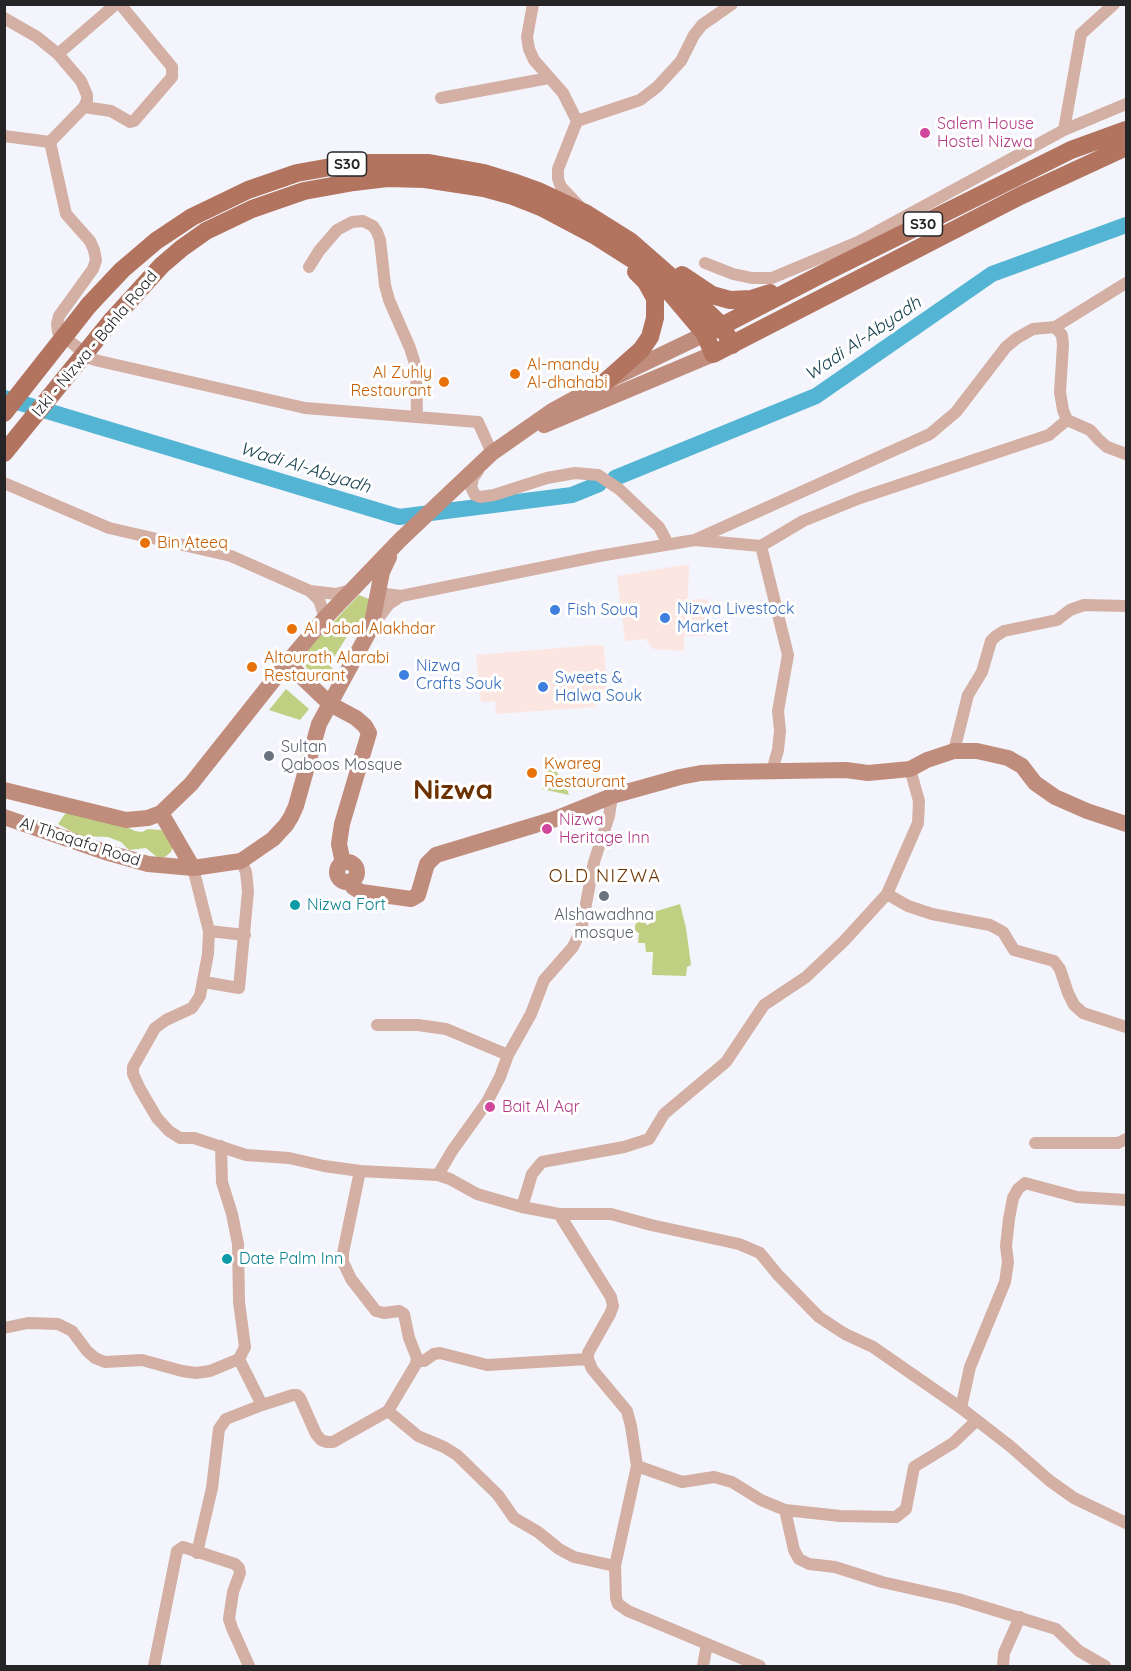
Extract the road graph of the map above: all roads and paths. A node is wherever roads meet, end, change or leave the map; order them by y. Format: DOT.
graph roads {
  1 [pos="118,4"];
  2 [pos="532,4"];
  3 [pos="1114,4"];
  4 [pos="732,5"];
  5 [pos="4,18"];
  6 [pos="58,54"];
  7 [pos="549,78"];
  8 [pos="441,98"];
  9 [pos="1126,104"];
  10 [pos="84,107"];
  11 [pos="578,121"];
  12 [pos="1064,130"];
  13 [pos="1126,130"];
  14 [pos="4,136"];
  15 [pos="50,142"];
  16 [pos="1126,147"];
  17 [pos="558,169"];
  18 [pos="538,190"];
  19 [pos="586,214"];
  20 [pos="594,235"];
  21 [pos="630,241"];
  22 [pos="705,263"];
  23 [pos="309,267"];
  24 [pos="820,275"];
  25 [pos="1126,283"];
  26 [pos="722,326"];
  27 [pos="1055,327"];
  28 [pos="705,334"];
  29 [pos="732,345"];
  30 [pos="713,354"];
  31 [pos="605,382"];
  32 [pos="4,412"];
  33 [pos="417,416"];
  34 [pos="1067,420"];
  35 [pos="510,439"];
  36 [pos="4,453"];
  37 [pos="492,453"];
  38 [pos="1126,454"];
  39 [pos="4,483"];
  40 [pos="401,539"];
  41 [pos="695,540"];
  42 [pos="666,545"];
  43 [pos="761,546"];
  44 [pos="351,590"];
  45 [pos="310,591"];
  46 [pos="378,593"];
  47 [pos="400,596"];
  48 [pos="1126,606"];
  49 [pos="325,618"];
  50 [pos="371,627"];
  51 [pos="287,663"];
  52 [pos="330,704"];
  53 [pos="954,751"];
  54 [pos="910,769"];
  55 [pos="772,771"];
  56 [pos="4,790"];
  57 [pos="612,796"];
  58 [pos="161,813"];
  59 [pos="4,817"];
  60 [pos="1126,824"];
  61 [pos="241,861"];
  62 [pos="193,868"];
  63 [pos="887,894"];
  64 [pos="209,931"];
  65 [pos="245,935"];
  66 [pos="204,982"];
  67 [pos="377,1025"];
  68 [pos="1126,1027"];
  69 [pos="508,1055"];
  70 [pos="1126,1139"];
  71 [pos="1035,1143"];
  72 [pos="221,1146"];
  73 [pos="360,1171"];
  74 [pos="438,1175"];
  75 [pos="1126,1200"];
  76 [pos="522,1207"];
  77 [pos="559,1214"];
  78 [pos="4,1328"];
  79 [pos="239,1359"];
  80 [pos="588,1359"];
  81 [pos="417,1361"];
  82 [pos="262,1405"];
  83 [pos="961,1408"];
  84 [pos="388,1411"];
  85 [pos="976,1421"];
  86 [pos="637,1466"];
  87 [pos="785,1510"];
  88 [pos="1126,1523"];
  89 [pos="198,1553"];
  90 [pos="615,1566"];
  91 [pos="1020,1617"];
  92 [pos="707,1644"];
  93 [pos="154,1666"];
  94 [pos="249,1666"];
  95 [pos="703,1666"];
  96 [pos="760,1666"];
  97 [pos="1003,1666"];
  98 [pos="1105,1666"];
  1 -- 6 [label="street"];
  1 -- 10 [label="street"];
  2 -- 7 [label="street"];
  3 -- 12 [label="street"];
  4 -- 11 [label="street"];
  5 -- 6 [label="street"];
  6 -- 10 [label="street"];
  7 -- 8 [label="street"];
  7 -- 11 [label="street"];
  9 -- 12 [label="street"];
  10 -- 15 [label="street"];
  11 -- 17 [label="street"];
  12 -- 22 [label="street"];
  13 -- 24 [label="main road, S30"];
  14 -- 15 [label="street"];
  15 -- 33 [label="street"];
  16 -- 29 [label="main road, S30"];
  17 -- 18 [label="street"];
  17 -- 19 [label="street"];
  18 -- 19 [label="main road, Izki - Nizwa - Bahla Road / S30"];
  18 -- 32 [label="main road, Izki - Nizwa - Bahla Road / S30, bridge"];
  19 -- 21 [label="main road, Izki - Nizwa - Bahla Road / S30"];
  20 -- 28 [label="main road, Izki - Nizwa - Bahla Road / S30"];
  20 -- 31 [label="main road"];
  20 -- 36 [label="main road, Izki - Nizwa - Bahla Road / S30, bridge"];
  21 -- 24 [label="main road"];
  21 -- 26 [label="main road, Izki - Nizwa - Bahla Road / S30"];
  23 -- 33 [label="street"];
  24 -- 26 [label="main road, S30"];
  25 -- 27 [label="street"];
  26 -- 28 [label="main road, S30"];
  26 -- 29 [label="main road, Izki - Nizwa - Bahla Road / S30"];
  27 -- 34 [label="street"];
  27 -- 41 [label="street"];
  28 -- 30 [label="main road, Izki - Nizwa - Bahla Road / S30"];
  28 -- 31 [label="street"];
  29 -- 30 [label="main road, S30"];
  30 -- 35 [label="street"];
  31 -- 35 [label="street"];
  33 -- 37 [label="street"];
  34 -- 38 [label="street"];
  34 -- 43 [label="street"];
  35 -- 37 [label="street"];
  37 -- 40 [label="street"];
  37 -- 42 [label="street"];
  39 -- 45 [label="street"];
  40 -- 44 [label="street"];
  40 -- 46 [label="street, Al Thaqafa Road"];
  41 -- 42 [label="street"];
  41 -- 43 [label="street"];
  42 -- 47 [label="street"];
  43 -- 55 [label="street"];
  44 -- 45 [label="street"];
  44 -- 46 [label="street"];
  44 -- 49 [label="street"];
  45 -- 49 [label="street"];
  46 -- 47 [label="street"];
  46 -- 50 [label="street, Al Thaqafa Road"];
  47 -- 50 [label="street"];
  48 -- 53 [label="street"];
  49 -- 51 [label="street"];
  50 -- 52 [label="street, Al Thaqafa Road"];
  51 -- 52 [label="street"];
  51 -- 58 [label="street"];
  52 -- 57 [label="street"];
  52 -- 61 [label="street, Al Thaqafa Road"];
  53 -- 54 [label="street"];
  53 -- 60 [label="street"];
  54 -- 55 [label="street"];
  54 -- 63 [label="street"];
  55 -- 57 [label="street"];
  56 -- 58 [label="street"];
  57 -- 69 [label="street"];
  58 -- 62 [label="street"];
  59 -- 62 [label="street, Al Thaqafa Road"];
  61 -- 62 [label="street, Al Thaqafa Road"];
  61 -- 65 [label="street"];
  62 -- 64 [label="street"];
  63 -- 68 [label="street"];
  63 -- 76 [label="street"];
  64 -- 65 [label="street"];
  64 -- 66 [label="street"];
  65 -- 66 [label="street"];
  66 -- 72 [label="street"];
  67 -- 69 [label="street"];
  69 -- 74 [label="street"];
  70 -- 71 [label="street"];
  72 -- 73 [label="street"];
  72 -- 79 [label="street"];
  73 -- 74 [label="street"];
  73 -- 81 [label="street"];
  74 -- 76 [label="street"];
  75 -- 83 [label="street"];
  76 -- 77 [label="street"];
  77 -- 80 [label="street"];
  77 -- 83 [label="street"];
  78 -- 79 [label="street"];
  79 -- 82 [label="street"];
  80 -- 81 [label="street"];
  80 -- 86 [label="street"];
  81 -- 84 [label="street"];
  82 -- 84 [label="street"];
  82 -- 89 [label="street"];
  83 -- 85 [label="street"];
  84 -- 90 [label="street"];
  85 -- 87 [label="street"];
  85 -- 88 [label="street"];
  86 -- 87 [label="street"];
  86 -- 90 [label="street"];
  87 -- 91 [label="street"];
  89 -- 93 [label="street"];
  89 -- 94 [label="street"];
  90 -- 92 [label="street"];
  91 -- 97 [label="street"];
  91 -- 98 [label="street"];
  92 -- 95 [label="street"];
  92 -- 96 [label="street"];
}
